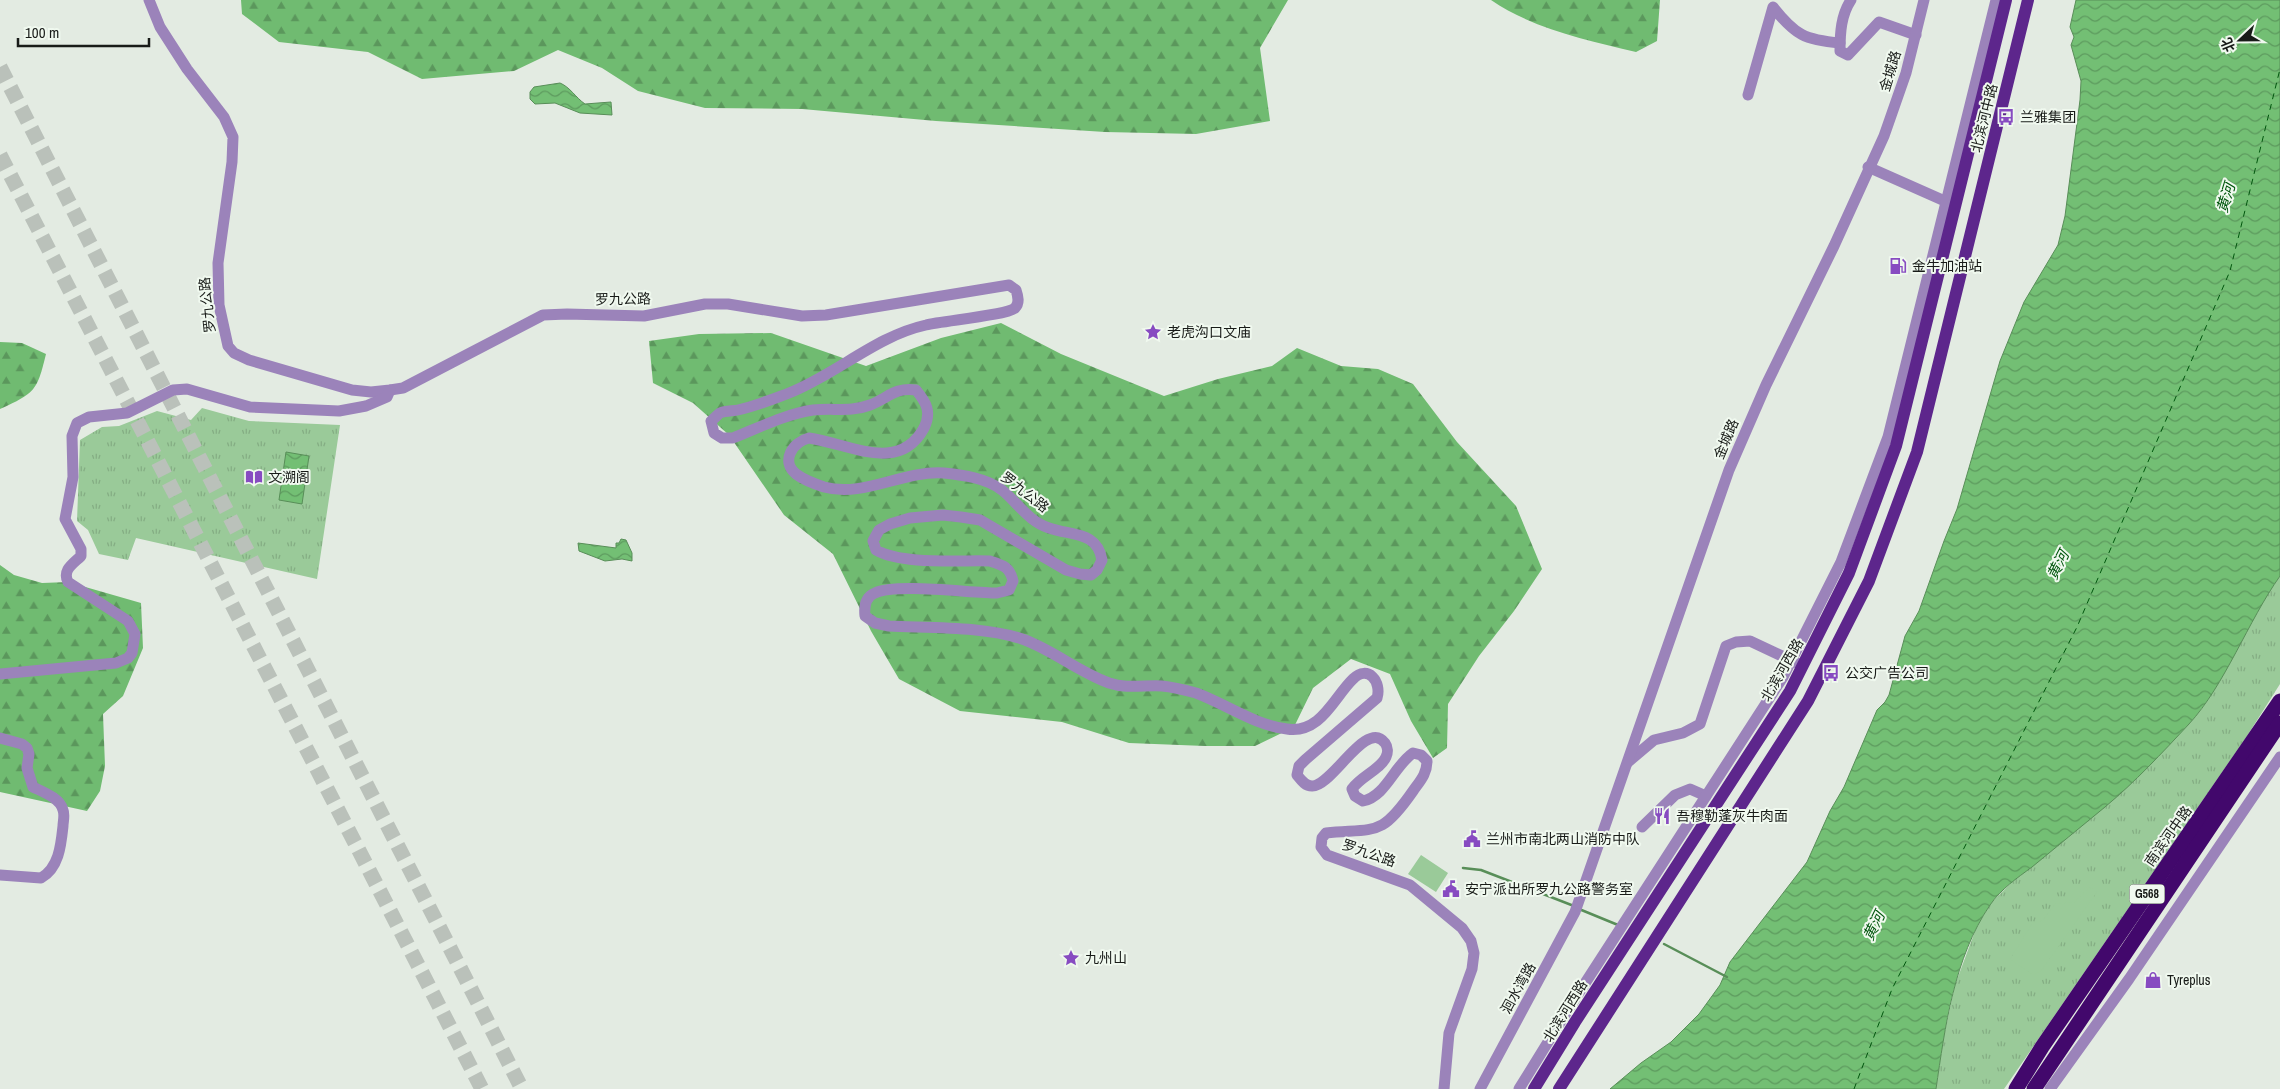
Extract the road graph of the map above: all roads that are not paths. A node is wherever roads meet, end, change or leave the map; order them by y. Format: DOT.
graph roads {
  1 [pos="148,0"];
  2 [pos="1850,0"];
  3 [pos="1924,0"];
  4 [pos="1996,0"];
  5 [pos="2006,0"];
  6 [pos="2028,0"];
  7 [pos="1916,36"];
  8 [pos="1840,43"];
  9 [pos="1748,95"];
  10 [pos="1868,167"];
  11 [pos="1947,202"];
  12 [pos="1949,216"];
  13 [pos="390,390"];
  14 [pos="1797,664"];
  15 [pos="0,674"];
  16 [pos="2280,701"];
  17 [pos="2280,724"];
  18 [pos="0,738"];
  19 [pos="2280,757"];
  20 [pos="1627,763"];
  21 [pos="1706,796"];
  22 [pos="1642,827"];
  23 [pos="0,876"];
  24 [pos="1579,900"];
  25 [pos="1444,1089"];
  26 [pos="1480,1089"];
  27 [pos="1519,1089"];
  28 [pos="1534,1089"];
  29 [pos="1559,1089"];
  30 [pos="2016,1089"];
  31 [pos="2034,1089"];
  32 [pos="2050,1089"];
  1 -- 13 [label="street, 罗九公路"];
  2 -- 8 [label="street"];
  3 -- 7 [label="street, 金城路"];
  4 -- 11 [label="street"];
  5 -- 12 [label="main road, 北滨河中路"];
  6 -- 29 [label="main road, 北滨河中路"];
  7 -- 8 [label="street"];
  7 -- 10 [label="street, 金城路"];
  8 -- 9 [label="street"];
  10 -- 11 [label="street"];
  10 -- 20 [label="street, 金城路"];
  11 -- 12 [label="street"];
  12 -- 14 [label="main road, 北滨河西路"];
  13 -- 15 [label="street"];
  13 -- 25 [label="street, 罗九公路"];
  14 -- 20 [label="street"];
  14 -- 21 [label="street"];
  14 -- 28 [label="main road, 北滨河西路"];
  16 -- 30 [label="highway, 南滨河中路 / G568"];
  17 -- 31 [label="highway, G568"];
  18 -- 23 [label="street"];
  19 -- 32 [label="street"];
  20 -- 24 [label="street, 金城路"];
  21 -- 22 [label="street"];
  21 -- 27 [label="street"];
  24 -- 26 [label="street, 洄水湾路"];
}
